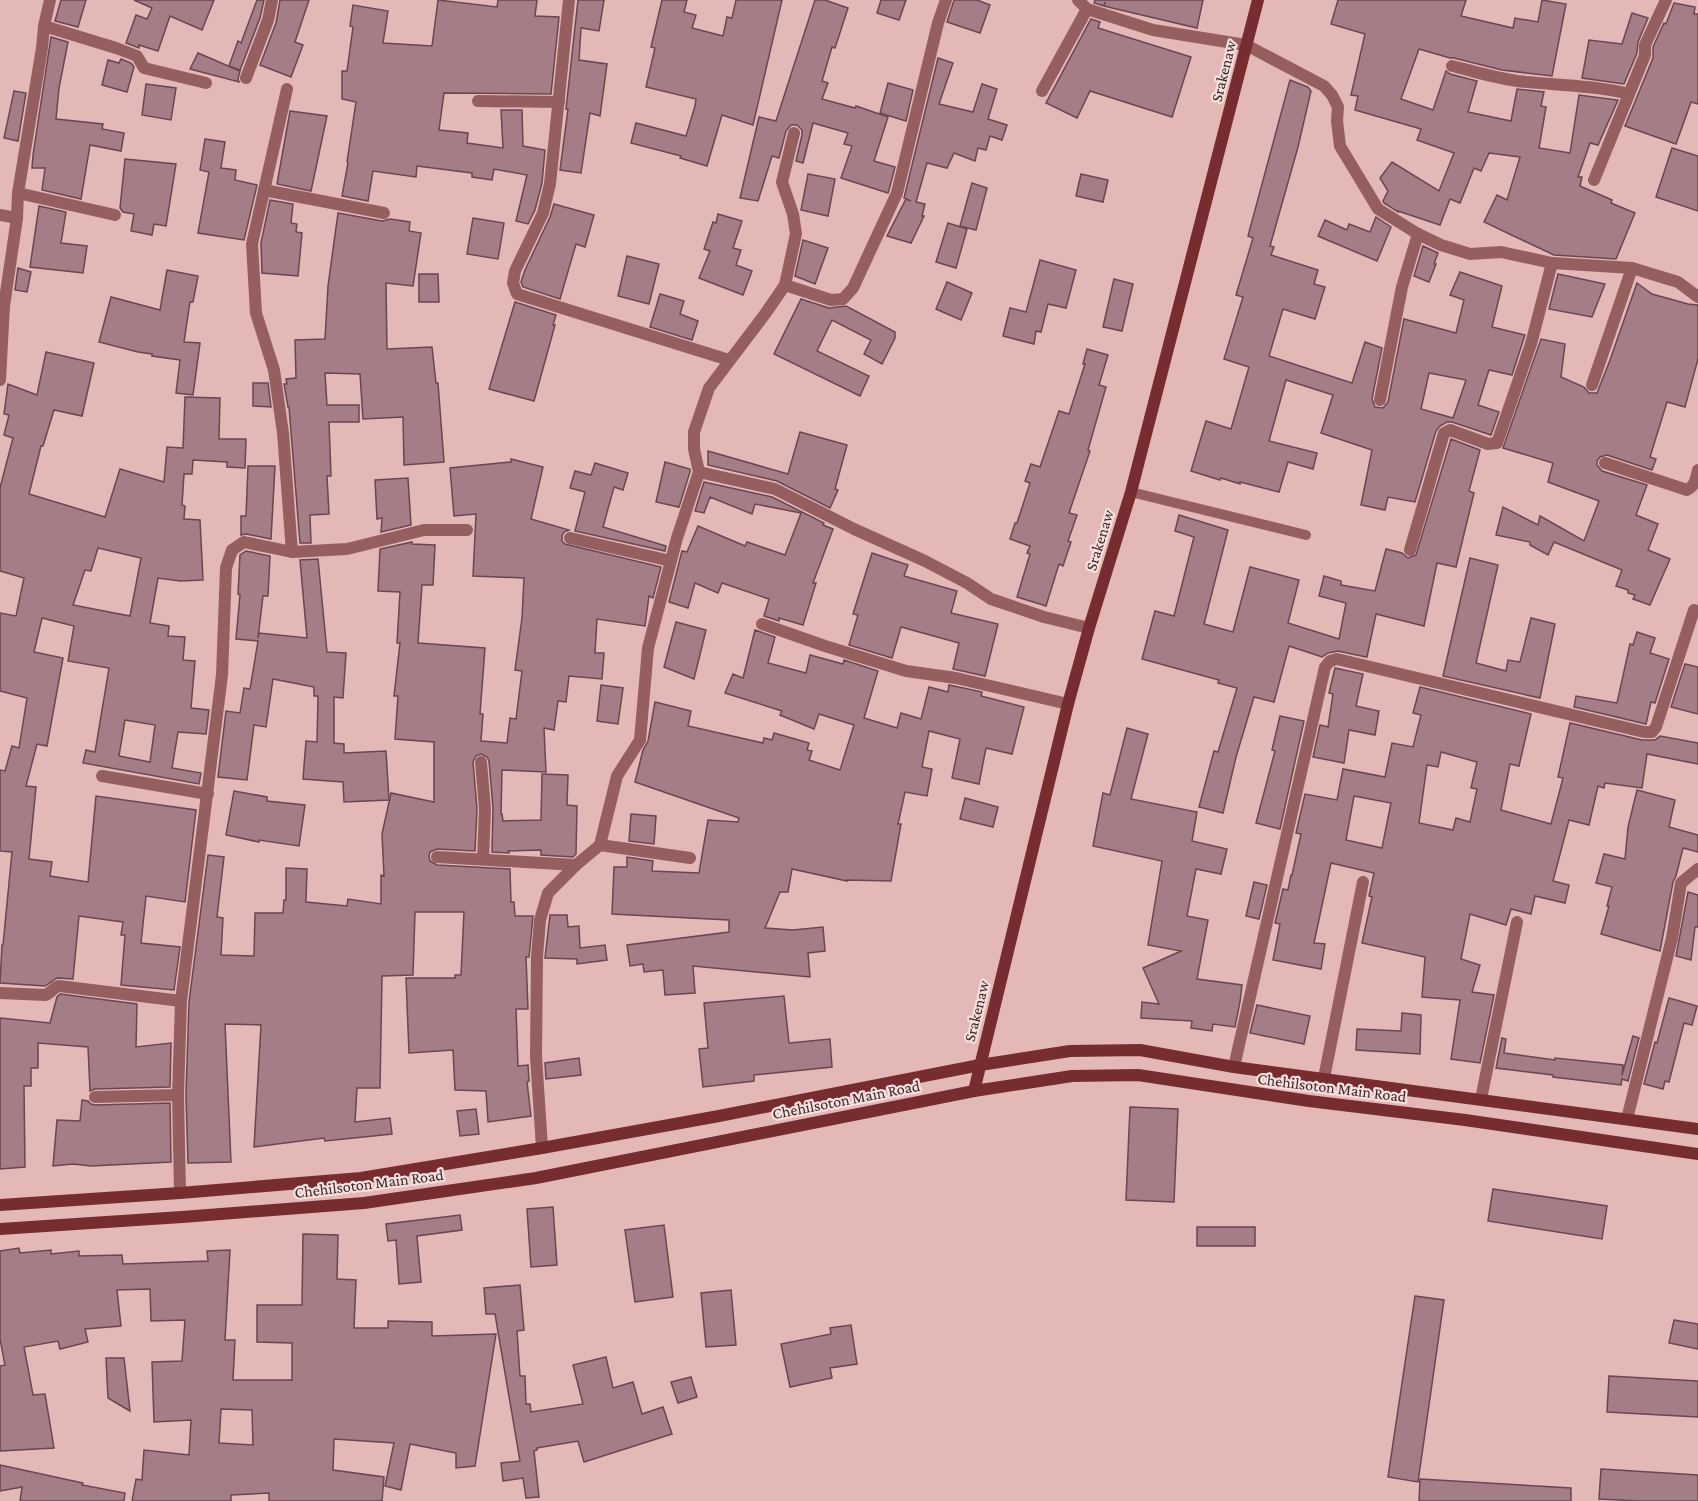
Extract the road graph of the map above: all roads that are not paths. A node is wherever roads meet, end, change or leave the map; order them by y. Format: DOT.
graph roads {
  1 [pos="50,0"];
  2 [pos="272,0"];
  3 [pos="569,0"];
  4 [pos="946,0"];
  5 [pos="1258,0"];
  6 [pos="1663,0"];
  7 [pos="1083,4"];
  8 [pos="44,26"];
  9 [pos="1246,45"];
  10 [pos="1452,66"];
  11 [pos="246,78"];
  12 [pos="206,83"];
  13 [pos="287,89"];
  14 [pos="1042,91"];
  15 [pos="1629,94"];
  16 [pos="478,101"];
  17 [pos="559,102"];
  18 [pos="794,133"];
  19 [pos="1594,180"];
  20 [pos="264,190"];
  21 [pos="18,193"];
  22 [pos="384,213"];
  23 [pos="115,215"];
  24 [pos="0,216"];
  25 [pos="17,218"];
  26 [pos="1418,234"];
  27 [pos="1552,263"];
  28 [pos="1632,268"];
  29 [pos="785,285"];
  30 [pos="1698,297"];
  31 [pos="729,360"];
  32 [pos="0,380"];
  33 [pos="1592,385"];
  34 [pos="1380,400"];
  35 [pos="1605,463"];
  36 [pos="1698,470"];
  37 [pos="699,472"];
  38 [pos="1131,492"];
  39 [pos="466,530"];
  40 [pos="1306,535"];
  41 [pos="570,538"];
  42 [pos="1410,550"];
  43 [pos="292,552"];
  44 [pos="671,561"];
  45 [pos="1694,610"];
  46 [pos="762,624"];
  47 [pos="1089,628"];
  48 [pos="1068,704"];
  49 [pos="482,762"];
  50 [pos="102,776"];
  51 [pos="208,794"];
  52 [pos="600,845"];
  53 [pos="436,857"];
  54 [pos="690,858"];
  55 [pos="483,859"];
  56 [pos="576,865"];
  57 [pos="1698,869"];
  58 [pos="1363,882"];
  59 [pos="1517,922"];
  60 [pos="0,993"];
  61 [pos="181,1001"];
  62 [pos="980,1065"];
  63 [pos="1234,1067"];
  64 [pos="1324,1078"];
  65 [pos="974,1091"];
  66 [pos="178,1095"];
  67 [pos="95,1097"];
  68 [pos="1481,1099"];
  69 [pos="1627,1119"];
  70 [pos="1698,1129"];
  71 [pos="542,1148"];
  72 [pos="1698,1154"];
  73 [pos="180,1193"];
  74 [pos="0,1205"];
  75 [pos="0,1229"];
  1 -- 8 [label="street"];
  2 -- 11 [label="street"];
  3 -- 17 [label="street"];
  4 -- 29 [label="street"];
  5 -- 9 [label="main road, Srakenaw"];
  6 -- 15 [label="street"];
  7 -- 9 [label="street"];
  7 -- 14 [label="street"];
  8 -- 12 [label="street"];
  8 -- 21 [label="street"];
  9 -- 26 [label="street"];
  9 -- 38 [label="main road, Srakenaw"];
  10 -- 15 [label="street"];
  13 -- 20 [label="street"];
  15 -- 19 [label="street"];
  16 -- 17 [label="street"];
  17 -- 31 [label="street"];
  18 -- 29 [label="street"];
  20 -- 22 [label="street"];
  20 -- 43 [label="street"];
  21 -- 23 [label="street"];
  21 -- 25 [label="street"];
  24 -- 25 [label="street"];
  25 -- 32 [label="street"];
  26 -- 27 [label="street"];
  26 -- 34 [label="street"];
  27 -- 28 [label="street"];
  27 -- 42 [label="street"];
  28 -- 30 [label="street"];
  28 -- 33 [label="street"];
  29 -- 31 [label="street"];
  31 -- 37 [label="street"];
  35 -- 36 [label="street"];
  37 -- 44 [label="street"];
  37 -- 47 [label="street"];
  38 -- 40 [label="lane"];
  38 -- 47 [label="main road, Srakenaw"];
  39 -- 43 [label="street"];
  41 -- 44 [label="street"];
  43 -- 51 [label="street"];
  44 -- 52 [label="street"];
  45 -- 63 [label="street"];
  46 -- 48 [label="street"];
  47 -- 48 [label="main road, Srakenaw"];
  48 -- 62 [label="main road, Srakenaw"];
  49 -- 55 [label="street"];
  50 -- 51 [label="street"];
  51 -- 61 [label="street"];
  52 -- 54 [label="street"];
  52 -- 56 [label="street"];
  53 -- 55 [label="street"];
  55 -- 56 [label="street"];
  56 -- 71 [label="street"];
  57 -- 69 [label="street"];
  58 -- 64 [label="street"];
  59 -- 68 [label="street"];
  60 -- 61 [label="street"];
  61 -- 66 [label="street"];
  62 -- 63 [label="main road, Chehilsoton Main Road"];
  62 -- 65 [label="main road, Srakenaw"];
  62 -- 71 [label="main road, Chehilsoton Main Road"];
  63 -- 64 [label="main road, Chehilsoton Main Road"];
  64 -- 68 [label="main road, Chehilsoton Main Road"];
  65 -- 72 [label="main road, Chehilsoton Main Road"];
  65 -- 75 [label="main road, Chehilsoton Main Road"];
  66 -- 67 [label="street"];
  66 -- 73 [label="street"];
  68 -- 69 [label="main road, Chehilsoton Main Road"];
  69 -- 70 [label="main road, Chehilsoton Main Road"];
  71 -- 73 [label="main road, Chehilsoton Main Road"];
  73 -- 74 [label="main road, Chehilsoton Main Road"];
}
